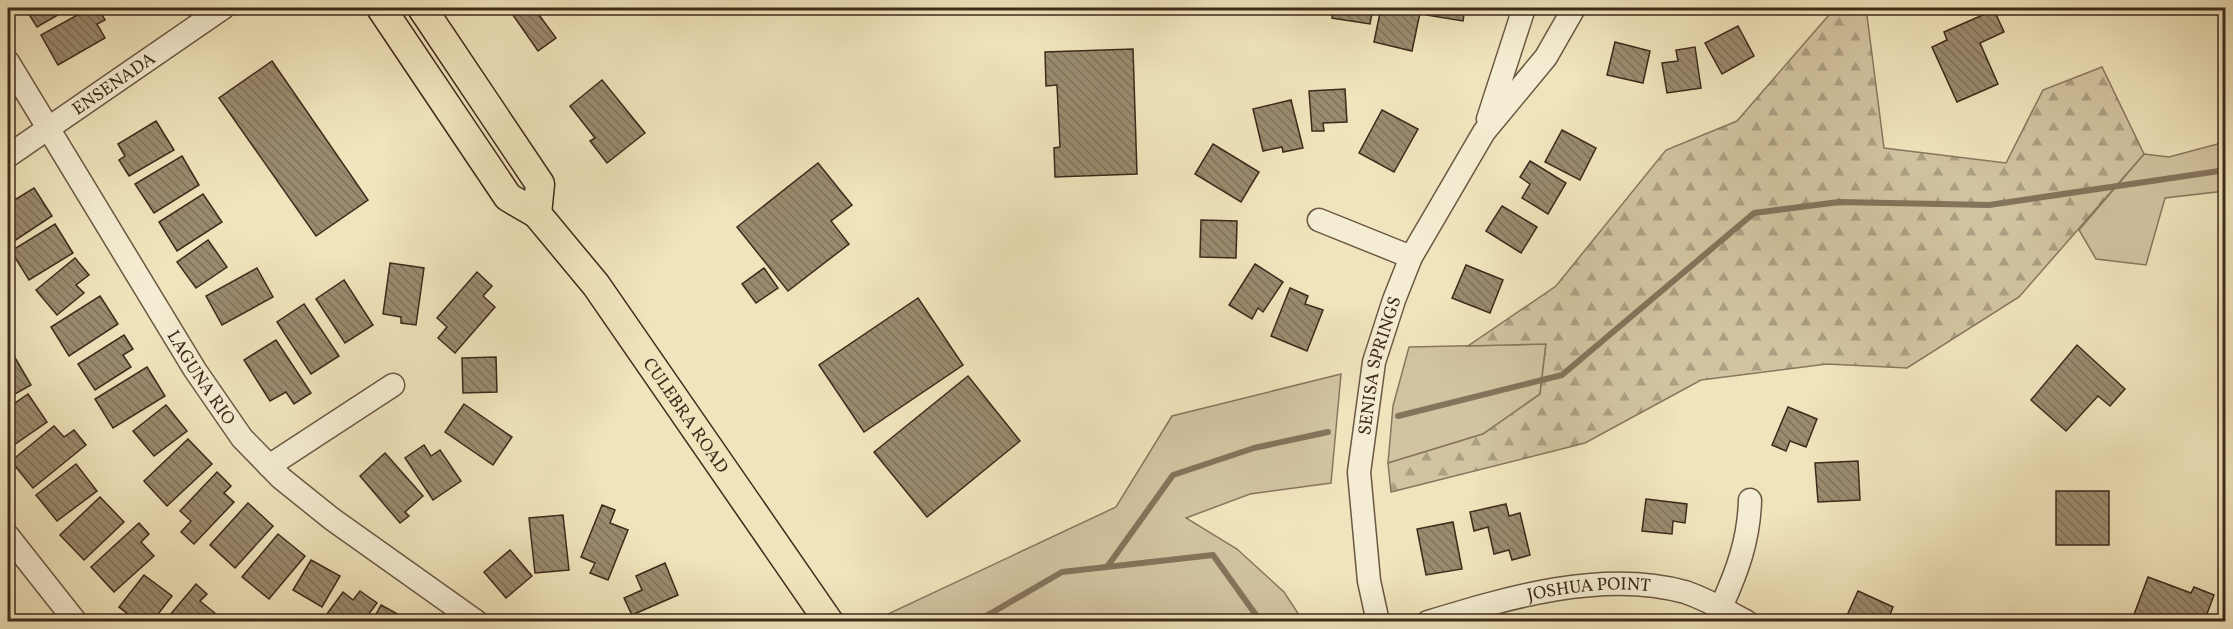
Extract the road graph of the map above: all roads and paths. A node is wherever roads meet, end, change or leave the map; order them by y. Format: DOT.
graph roads {
  1 [pos="220,8"];
  2 [pos="381,8"];
  3 [pos="422,8"];
  4 [pos="1524,8"];
  5 [pos="1574,8"];
  6 [pos="8,62"];
  7 [pos="47,128"];
  8 [pos="1484,132"];
  9 [pos="8,156"];
  10 [pos="537,214"];
  11 [pos="1319,220"];
  12 [pos="1411,257"];
  13 [pos="393,386"];
  14 [pos="269,466"];
  15 [pos="1750,500"];
  16 [pos="8,536"];
  17 [pos="1721,607"];
  18 [pos="76,621"];
  19 [pos="477,621"];
  20 [pos="829,621"];
  21 [pos="1378,621"];
  22 [pos="1428,621"];
  23 [pos="1747,621"];
  1 -- 7 [label="street, ENSENADA"];
  2 -- 10 [label="main road, CULEBRA ROAD"];
  3 -- 10 [label="main road"];
  4 -- 8 [label="street, SENISA SPRINGS"];
  5 -- 8 [label="street, SENISA SPRINGS"];
  6 -- 7 [label="street, LAGUNA RIO"];
  7 -- 9 [label="street, ENSENADA"];
  7 -- 14 [label="street, LAGUNA RIO"];
  8 -- 12 [label="street, SENISA SPRINGS"];
  10 -- 20 [label="main road, CULEBRA ROAD"];
  11 -- 12 [label="street"];
  12 -- 21 [label="street, SENISA SPRINGS"];
  13 -- 14 [label="street"];
  14 -- 19 [label="street, LAGUNA RIO"];
  15 -- 17 [label="street"];
  16 -- 18 [label="street"];
  17 -- 22 [label="street, JOSHUA POINT"];
  17 -- 23 [label="street, JOSHUA POINT"];
}
